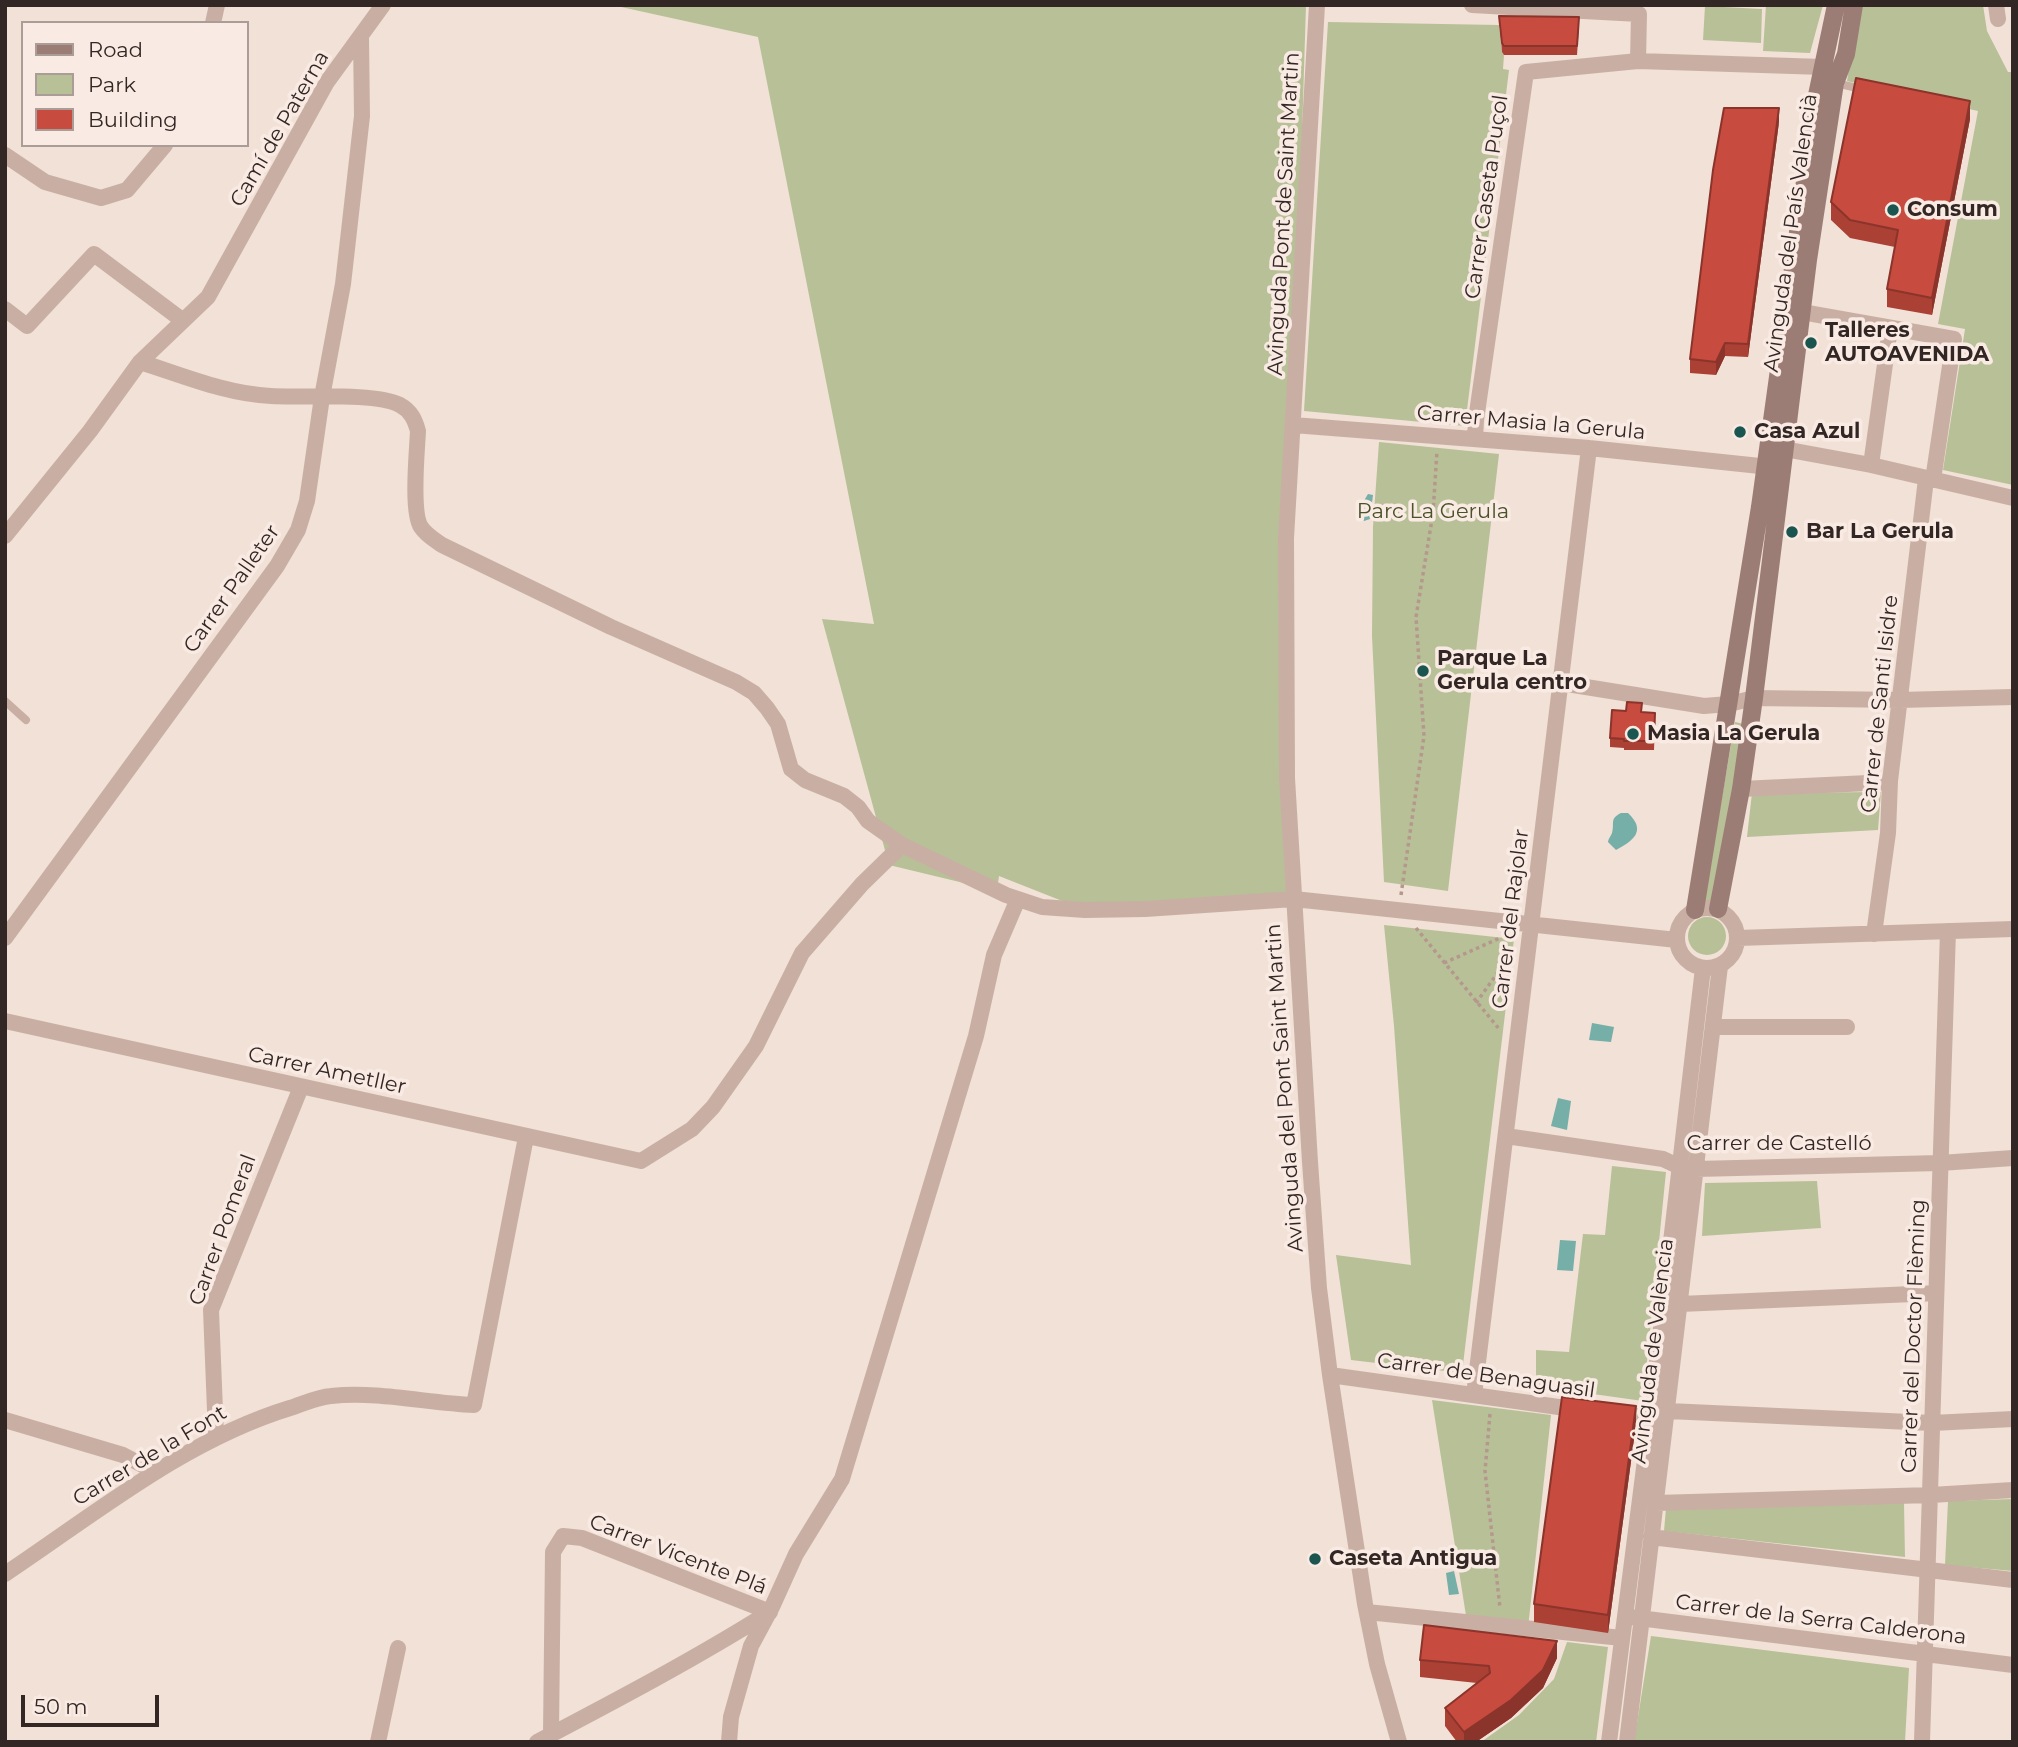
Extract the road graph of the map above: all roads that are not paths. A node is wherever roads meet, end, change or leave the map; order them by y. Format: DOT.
graph roads {
  1 [pos="383,5"];
  2 [pos="1317,5"];
  3 [pos="1472,5"];
  4 [pos="1836,5"];
  5 [pos="1853,5"];
  6 [pos="361,38"];
  7 [pos="1638,61"];
  8 [pos="1823,67"];
  9 [pos="1835,83"];
  10 [pos="1871,91"];
  11 [pos="163,147"];
  12 [pos="5,155"];
  13 [pos="5,309"];
  14 [pos="1802,312"];
  15 [pos="182,320"];
  16 [pos="1890,328"];
  17 [pos="140,362"];
  18 [pos="322,397"];
  19 [pos="1293,425"];
  20 [pos="1475,439"];
  21 [pos="1589,449"];
  22 [pos="1784,449"];
  23 [pos="1871,465"];
  24 [pos="1774,468"];
  25 [pos="1929,480"];
  26 [pos="2013,498"];
  27 [pos="5,536"];
  28 [pos="1561,683"];
  29 [pos="2013,697"];
  30 [pos="1754,698"];
  31 [pos="1900,700"];
  32 [pos="5,701"];
  33 [pos="1729,704"];
  34 [pos="26,720"];
  35 [pos="1891,782"];
  36 [pos="1741,789"];
  37 [pos="902,845"];
  38 [pos="1018,898"];
  39 [pos="1294,899"];
  40 [pos="1718,909"];
  41 [pos="1695,910"];
  42 [pos="1532,923"];
  43 [pos="2013,929"];
  44 [pos="1948,931"];
  45 [pos="1874,934"];
  46 [pos="5,938"];
  47 [pos="1738,938"];
  48 [pos="1677,940"];
  49 [pos="1712,967"];
  50 [pos="5,1021"];
  51 [pos="1713,1027"];
  52 [pos="1847,1027"];
  53 [pos="301,1087"];
  54 [pos="1506,1136"];
  55 [pos="526,1137"];
  56 [pos="2013,1158"];
  57 [pos="1940,1163"];
  58 [pos="1688,1168"];
  59 [pos="1936,1293"];
  60 [pos="1680,1304"];
  61 [pos="1330,1375"];
  62 [pos="1474,1395"];
  63 [pos="1660,1412"];
  64 [pos="2013,1419"];
  65 [pos="5,1420"];
  66 [pos="1931,1423"];
  67 [pos="216,1436"];
  68 [pos="156,1472"];
  69 [pos="2013,1490"];
  70 [pos="1931,1495"];
  71 [pos="1656,1503"];
  72 [pos="1651,1537"];
  73 [pos="1927,1568"];
  74 [pos="5,1574"];
  75 [pos="2013,1580"];
  76 [pos="770,1612"];
  77 [pos="1367,1612"];
  78 [pos="1633,1618"];
  79 [pos="1622,1638"];
  80 [pos="398,1647"];
  81 [pos="1926,1654"];
  82 [pos="2013,1665"];
  83 [pos="544,1738"];
  84 [pos="378,1742"];
  85 [pos="729,1742"];
  86 [pos="1399,1742"];
  87 [pos="1609,1742"];
  88 [pos="1627,1742"];
  89 [pos="1922,1742"];
  1 -- 6 [label="street, Camí de Paterna"];
  2 -- 19 [label="street, Avinguda Pont de Saint Martin"];
  3 -- 7 [label="street"];
  4 -- 8 [label="street, Avinguda del País Valencià"];
  5 -- 8 [label="street"];
  5 -- 9 [label="street, Avinguda del País Valencià"];
  6 -- 15 [label="street, Camí de Paterna"];
  6 -- 18 [label="street, Carrer Palleter"];
  7 -- 8 [label="street, Carrer Caseta Puçol"];
  7 -- 20 [label="street, Carrer Caseta Puçol"];
  8 -- 24 [label="street, Avinguda del País Valencià"];
  9 -- 10 [label="lane"];
  9 -- 14 [label="street, Avinguda del País Valencià"];
  11 -- 12 [label="street"];
  13 -- 15 [label="street"];
  14 -- 16 [label="street"];
  14 -- 22 [label="street, Avinguda del País Valencià"];
  15 -- 17 [label="street, Camí de Paterna"];
  16 -- 23 [label="street"];
  16 -- 25 [label="street, Carrer de Santi Isidre"];
  17 -- 18 [label="street"];
  17 -- 27 [label="street, Camí de Paterna"];
  18 -- 37 [label="street"];
  18 -- 46 [label="street, Carrer Palleter"];
  19 -- 20 [label="street, Carrer Masia la Gerula"];
  19 -- 39 [label="street, Avinguda del Pont Saint Martin"];
  20 -- 21 [label="street, Carrer Masia la Gerula"];
  21 -- 24 [label="street, Carrer Masia la Gerula"];
  21 -- 28 [label="street, Carrer del Rajolar"];
  22 -- 23 [label="street"];
  22 -- 24 [label="street, Avinguda del País Valencià"];
  23 -- 25 [label="street"];
  24 -- 30 [label="street, Avinguda del País Valencià"];
  24 -- 33 [label="street, Avinguda del País Valencià"];
  25 -- 26 [label="street"];
  25 -- 31 [label="street, Carrer de Santi Isidre"];
  28 -- 33 [label="street"];
  28 -- 42 [label="street, Carrer del Rajolar"];
  29 -- 31 [label="street"];
  30 -- 31 [label="street"];
  30 -- 33 [label="street"];
  30 -- 36 [label="street, Avinguda del País Valencià"];
  31 -- 35 [label="street, Carrer de Santi Isidre"];
  32 -- 34 [label="lane"];
  33 -- 41 [label="street, Avinguda del País Valencià"];
  35 -- 36 [label="street"];
  35 -- 45 [label="street, Carrer de Santi Isidre"];
  36 -- 40 [label="street, Avinguda del País Valencià"];
  37 -- 38 [label="street"];
  37 -- 55 [label="street, Carrer Ametller"];
  38 -- 39 [label="street"];
  38 -- 76 [label="street"];
  39 -- 42 [label="street"];
  39 -- 61 [label="street, Avinguda del Pont Saint Martin"];
  40 -- 41 [label="street"];
  40 -- 47 [label="street"];
  41 -- 48 [label="street"];
  42 -- 48 [label="street"];
  42 -- 54 [label="street, Carrer del Rajolar"];
  43 -- 44 [label="street"];
  44 -- 45 [label="street"];
  44 -- 57 [label="street, Carrer del Doctor Flèming"];
  45 -- 47 [label="street"];
  47 -- 49 [label="street"];
  48 -- 49 [label="street"];
  49 -- 51 [label="street, Avinguda de València"];
  49 -- 58 [label="street, Avinguda de València"];
  50 -- 53 [label="street, Carrer Ametller"];
  51 -- 52 [label="street"];
  51 -- 58 [label="street, Avinguda de València"];
  53 -- 55 [label="street, Carrer Ametller"];
  53 -- 67 [label="street, Carrer Pomeral"];
  54 -- 58 [label="street, Carrer de Castelló"];
  54 -- 62 [label="street, Carrer del Rajolar"];
  55 -- 67 [label="street, Carrer de la Font"];
  56 -- 57 [label="street, Carrer de Castelló"];
  57 -- 58 [label="street, Carrer de Castelló"];
  57 -- 59 [label="street, Carrer del Doctor Flèming"];
  58 -- 60 [label="street, Avinguda de València"];
  58 -- 63 [label="street, Avinguda de València"];
  59 -- 60 [label="street"];
  59 -- 66 [label="street, Carrer del Doctor Flèming"];
  60 -- 63 [label="street, Avinguda de València"];
  61 -- 62 [label="street, Carrer de Benaguasil"];
  61 -- 77 [label="street, Avinguda del Pont Saint Martin"];
  62 -- 63 [label="street, Carrer de Benaguasil"];
  63 -- 66 [label="street, Carrer de Benaguasil"];
  63 -- 71 [label="street, Avinguda de València"];
  63 -- 78 [label="street, Avinguda de València"];
  64 -- 66 [label="street, Carrer de Benaguasil"];
  65 -- 68 [label="street"];
  66 -- 70 [label="street, Carrer del Doctor Flèming"];
  67 -- 68 [label="street, Carrer de la Font"];
  68 -- 74 [label="street, Carrer de la Font"];
  69 -- 70 [label="street"];
  70 -- 71 [label="street"];
  70 -- 73 [label="street, Carrer del Doctor Flèming"];
  71 -- 72 [label="street, Avinguda de València"];
  72 -- 73 [label="street"];
  72 -- 78 [label="street, Avinguda de València"];
  73 -- 75 [label="street"];
  73 -- 81 [label="street, Carrer del Doctor Flèming"];
  76 -- 83 [label="street"];
  76 -- 83 [label="street, Carrer Vicente Plá"];
  76 -- 85 [label="street"];
  77 -- 79 [label="street"];
  77 -- 86 [label="street, Avinguda del Pont Saint Martin"];
  78 -- 79 [label="street, Avinguda de València"];
  78 -- 81 [label="street, Carrer de la Serra Calderona"];
  78 -- 88 [label="street, Avinguda de València"];
  79 -- 87 [label="street, Avinguda de València"];
  80 -- 84 [label="street"];
  81 -- 82 [label="street, Carrer de la Serra Calderona"];
  81 -- 89 [label="street, Carrer del Doctor Flèming"];
}
